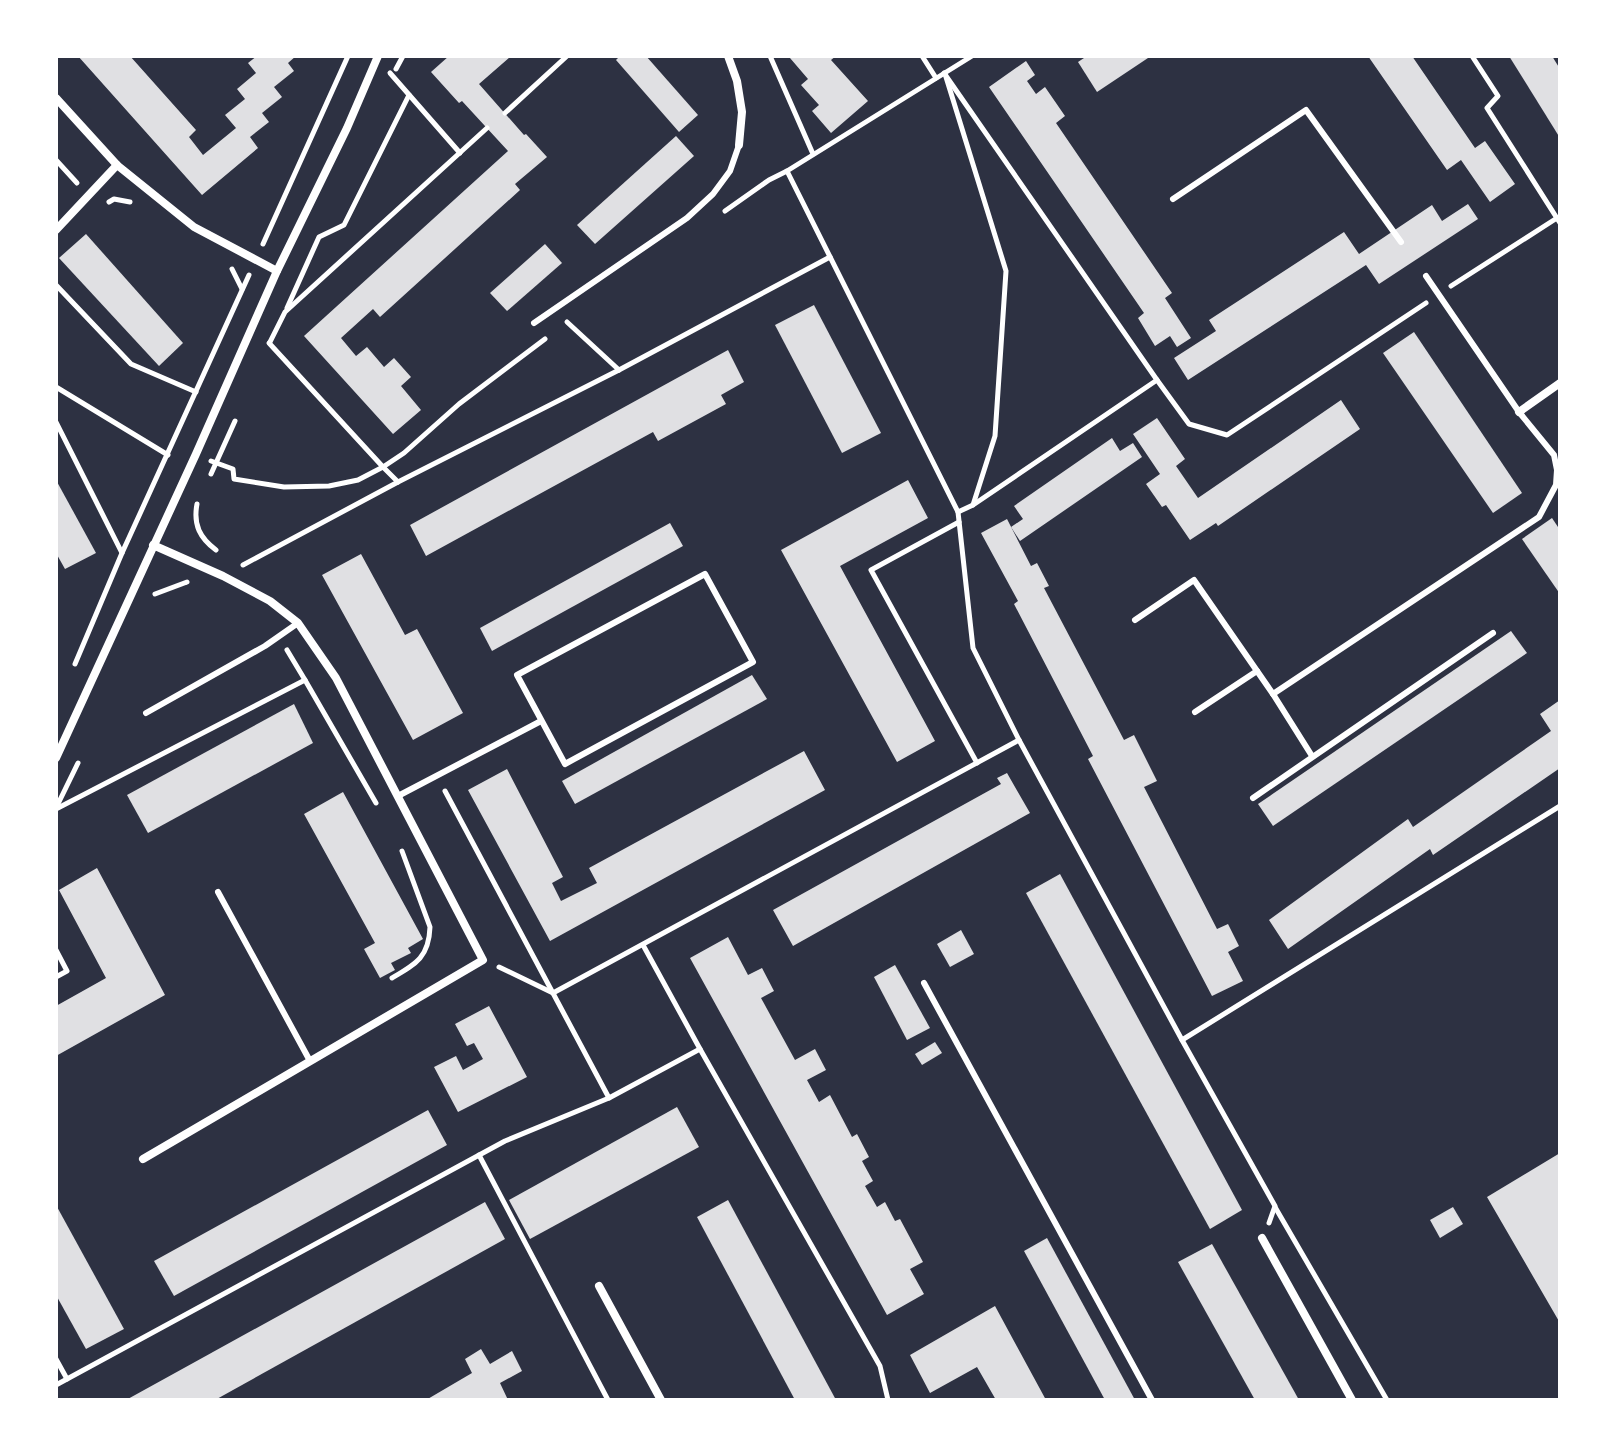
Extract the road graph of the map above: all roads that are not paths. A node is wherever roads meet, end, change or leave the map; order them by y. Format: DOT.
graph roads {
  1 [pos="728,56"];
  2 [pos="378,57"];
  3 [pos="56,98"];
  4 [pos="739,145"];
  5 [pos="117,165"];
  6 [pos="1173,199"];
  7 [pos="56,230"];
  8 [pos="1401,242"];
  9 [pos="277,271"];
  10 [pos="1426,276"];
  11 [pos="534,323"];
  12 [pos="1560,383"];
  13 [pos="1519,412"];
  14 [pos="153,545"];
  15 [pos="1135,620"];
  16 [pos="298,623"];
  17 [pos="1493,633"];
  18 [pos="1257,671"];
  19 [pos="1273,694"];
  20 [pos="1195,712"];
  21 [pos="146,713"];
  22 [pos="541,721"];
  23 [pos="1312,756"];
  24 [pos="56,758"];
  25 [pos="398,796"];
  26 [pos="1253,798"];
  27 [pos="218,892"];
  28 [pos="924,983"];
  29 [pos="310,1061"];
  30 [pos="143,1159"];
  31 [pos="1262,1238"];
  32 [pos="599,1286"];
  33 [pos="661,1400"];
  34 [pos="1152,1400"];
  35 [pos="1352,1400"];
  1 -- 4 [label="street"];
  2 -- 9 [label="street"];
  3 -- 5 [label="street"];
  4 -- 11 [label="lane"];
  5 -- 7 [label="street"];
  5 -- 9 [label="street"];
  6 -- 8 [label="lane"];
  9 -- 14 [label="street"];
  10 -- 13 [label="lane"];
  12 -- 13 [label="street"];
  13 -- 19 [label="lane"];
  14 -- 16 [label="street"];
  14 -- 24 [label="street"];
  15 -- 18 [label="lane"];
  16 -- 21 [label="lane"];
  16 -- 25 [label="street"];
  17 -- 23 [label="lane"];
  18 -- 19 [label="lane"];
  18 -- 20 [label="lane"];
  19 -- 23 [label="lane"];
  22 -- 22 [label="lane"];
  22 -- 25 [label="lane"];
  23 -- 26 [label="lane"];
  25 -- 29 [label="street"];
  27 -- 29 [label="lane"];
  28 -- 34 [label="lane"];
  29 -- 30 [label="street"];
  31 -- 35 [label="street"];
  32 -- 33 [label="street"];
}
